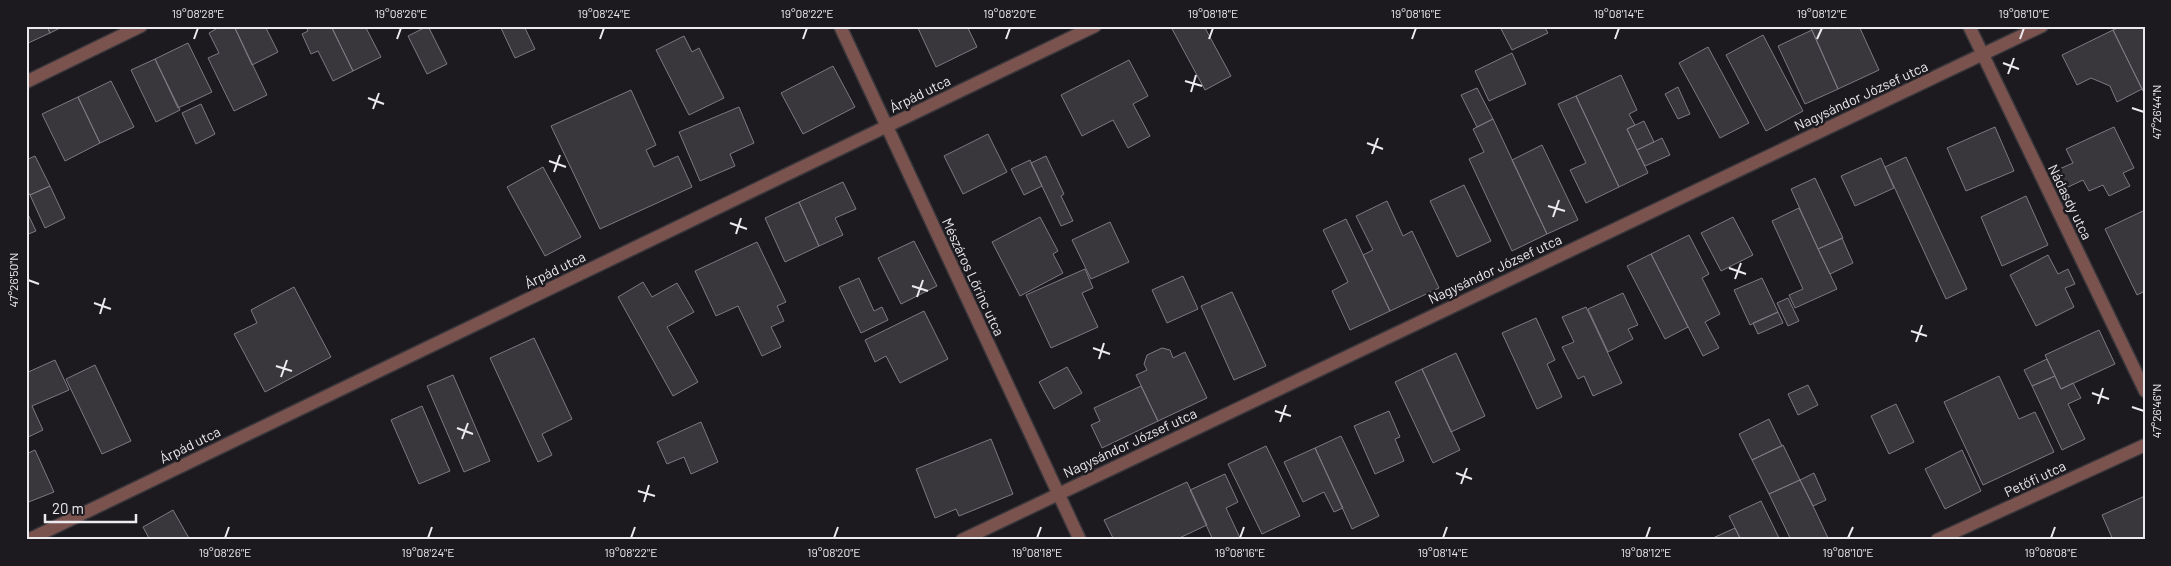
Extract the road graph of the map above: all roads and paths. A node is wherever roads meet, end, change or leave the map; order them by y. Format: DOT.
graph roads {
  1 [pos="141,26"];
  2 [pos="840,26"];
  3 [pos="1095,26"];
  4 [pos="1969,26"];
  5 [pos="2042,26"];
  6 [pos="1981,56"];
  7 [pos="26,82"];
  8 [pos="886,127"];
  9 [pos="2145,391"];
  10 [pos="2145,445"];
  11 [pos="1058,494"];
  12 [pos="28,540"];
  13 [pos="962,540"];
  14 [pos="1080,540"];
  15 [pos="1937,540"];
  1 -- 7 [label="street"];
  2 -- 8 [label="street, Mészáros Lőrinc utca"];
  3 -- 8 [label="street, Árpád utca"];
  4 -- 6 [label="street, Nádasdy utca"];
  5 -- 6 [label="street, Nagysándor József utca"];
  6 -- 9 [label="street, Nádasdy utca"];
  6 -- 11 [label="street, Nagysándor József utca"];
  8 -- 11 [label="street, Mészáros Lőrinc utca"];
  8 -- 12 [label="street, Árpád utca"];
  10 -- 15 [label="street, Petőfi utca"];
  11 -- 13 [label="street, Nagysándor József utca"];
  11 -- 14 [label="street, Mészáros Lőrinc utca"];
}
